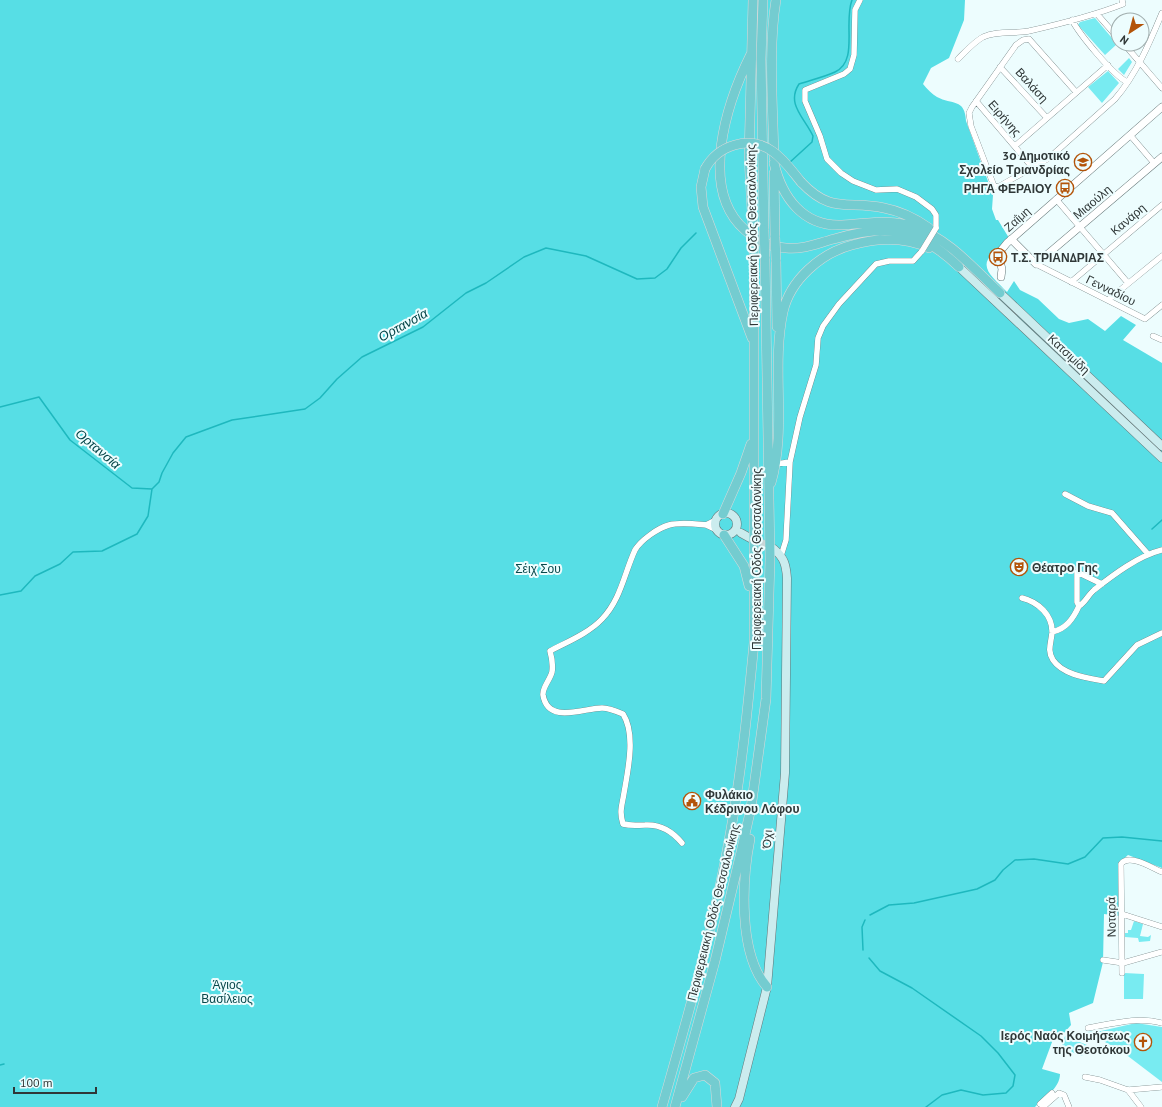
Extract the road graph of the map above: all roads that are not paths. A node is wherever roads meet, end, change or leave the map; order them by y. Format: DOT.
graph roads {
  1 [pos="753,0"];
  2 [pos="763,0"];
  3 [pos="772,0"];
  4 [pos="776,0"];
  5 [pos="860,0"];
  6 [pos="1123,2"];
  7 [pos="774,11"];
  8 [pos="1162,13"];
  9 [pos="1098,14"];
  10 [pos="1072,20"];
  11 [pos="1110,28"];
  12 [pos="1131,52"];
  13 [pos="751,54"];
  14 [pos="958,59"];
  15 [pos="1139,62"];
  16 [pos="1108,65"];
  17 [pos="1000,67"];
  18 [pos="1128,82"];
  19 [pos="1162,88"];
  20 [pos="1076,92"];
  21 [pos="976,101"];
  22 [pos="1162,107"];
  23 [pos="1047,118"];
  24 [pos="1130,135"];
  25 [pos="1015,146"];
  26 [pos="1162,157"];
  27 [pos="774,163"];
  28 [pos="1154,164"];
  29 [pos="1033,168"];
  30 [pos="1056,199"];
  31 [pos="1162,205"];
  32 [pos="1080,226"];
  33 [pos="1011,239"];
  34 [pos="1104,254"];
  35 [pos="960,255"];
  36 [pos="1162,256"];
  37 [pos="1036,264"];
  38 [pos="959,267"];
  39 [pos="1001,277"];
  40 [pos="1071,282"];
  41 [pos="1128,283"];
  42 [pos="1000,293"];
  43 [pos="1108,300"];
  44 [pos="1162,305"];
  45 [pos="1153,336"];
  46 [pos="1162,340"];
  47 [pos="754,345"];
  48 [pos="779,348"];
  49 [pos="753,437"];
  50 [pos="1162,446"];
  51 [pos="1162,458"];
  52 [pos="790,462"];
  53 [pos="776,464"];
  54 [pos="769,490"];
  55 [pos="1065,494"];
  56 [pos="719,517"];
  57 [pos="737,524"];
  58 [pos="706,525"];
  59 [pos="724,533"];
  60 [pos="741,533"];
  61 [pos="750,538"];
  62 [pos="774,549"];
  63 [pos="1162,550"];
  64 [pos="1148,554"];
  65 [pos="781,556"];
  66 [pos="1102,584"];
  67 [pos="752,596"];
  68 [pos="1022,598"];
  69 [pos="1078,606"];
  70 [pos="1052,632"];
  71 [pos="1162,633"];
  72 [pos="759,757"];
  73 [pos="682,843"];
  74 [pos="1162,872"];
  75 [pos="1122,914"];
  76 [pos="1162,927"];
  77 [pos="1162,952"];
  78 [pos="1103,960"];
  79 [pos="1123,963"];
  80 [pos="1122,973"];
  81 [pos="767,987"];
  82 [pos="1162,1023"];
  83 [pos="1088,1028"];
  84 [pos="1086,1078"];
  85 [pos="1162,1087"];
  86 [pos="1128,1090"];
  87 [pos="1041,1106"];
  88 [pos="662,1107"];
  89 [pos="676,1107"];
  90 [pos="718,1107"];
  91 [pos="736,1107"];
  92 [pos="1069,1107"];
  93 [pos="1141,1107"];
  1 -- 13 [label="highway, Περιφερειακή Οδός Θεσσαλονίκης"];
  2 -- 54 [label="highway, Περιφερειακή Οδός Θεσσαλονίκης, bridge"];
  3 -- 7 [label="highway"];
  4 -- 7 [label="highway"];
  5 -- 52 [label="street, bridge"];
  6 -- 9 [label="street"];
  7 -- 27 [label="highway"];
  8 -- 15 [label="street"];
  9 -- 10 [label="street"];
  9 -- 11 [label="street"];
  10 -- 14 [label="street"];
  10 -- 16 [label="street"];
  12 -- 15 [label="street"];
  13 -- 38 [label="highway"];
  13 -- 47 [label="highway, Περιφερειακή Οδός Θεσσαλονίκης, bridge"];
  15 -- 18 [label="street"];
  15 -- 19 [label="street"];
  16 -- 18 [label="street"];
  16 -- 20 [label="street"];
  17 -- 20 [label="street"];
  17 -- 21 [label="street"];
  17 -- 23 [label="street, Βαλάση"];
  18 -- 29 [label="street"];
  20 -- 23 [label="street"];
  21 -- 25 [label="street, Ειρήνης"];
  21 -- 29 [label="street"];
  22 -- 24 [label="street, Ζαΐμη"];
  23 -- 25 [label="street"];
  24 -- 28 [label="street"];
  24 -- 30 [label="street, Ζαΐμη"];
  25 -- 29 [label="street, Ειρήνης"];
  26 -- 28 [label="street, Μιαούλη"];
  27 -- 35 [label="highway"];
  27 -- 48 [label="highway, bridge"];
  28 -- 32 [label="street, Μιαούλη"];
  30 -- 32 [label="street"];
  30 -- 33 [label="street, Ζαΐμη"];
  31 -- 34 [label="street, Κανάρη"];
  32 -- 34 [label="street"];
  32 -- 37 [label="street, Μιαούλη"];
  33 -- 37 [label="street, Γενναδίου"];
  33 -- 39 [label="street, Ζαΐμη"];
  34 -- 40 [label="street, Κανάρη"];
  34 -- 41 [label="street"];
  35 -- 42 [label="highway"];
  35 -- 47 [label="highway, bridge"];
  36 -- 41 [label="street"];
  37 -- 40 [label="street, Γενναδίου"];
  38 -- 48 [label="highway"];
  38 -- 51 [label="main road, Κατσιμίδη"];
  40 -- 43 [label="street, Γενναδίου"];
  41 -- 43 [label="street"];
  42 -- 50 [label="main road, Κατσιμίδη"];
  43 -- 44 [label="street, Γενναδίου"];
  45 -- 46 [label="street"];
  47 -- 49 [label="highway, Περιφερειακή Οδός Θεσσαλονίκης"];
  48 -- 53 [label="highway"];
  49 -- 56 [label="highway"];
  49 -- 67 [label="highway, Περιφερειακή Οδός Θεσσαλονίκης"];
  52 -- 53 [label="street"];
  52 -- 65 [label="street"];
  53 -- 54 [label="highway"];
  54 -- 72 [label="highway, Περιφερειακή Οδός Θεσσαλονίκης"];
  55 -- 64 [label="street"];
  56 -- 57 [label="main road"];
  56 -- 58 [label="street"];
  56 -- 59 [label="main road"];
  57 -- 59 [label="main road"];
  57 -- 60 [label="main road"];
  58 -- 59 [label="street"];
  58 -- 73 [label="street"];
  59 -- 60 [label="main road"];
  59 -- 67 [label="highway"];
  60 -- 61 [label="main road"];
  62 -- 65 [label="main road, Όχι"];
  63 -- 64 [label="street"];
  64 -- 66 [label="street"];
  65 -- 81 [label="main road, Όχι"];
  66 -- 69 [label="street"];
  66 -- 69 [label="street"];
  67 -- 88 [label="highway, Περιφερειακή Οδός Θεσσαλονίκης"];
  68 -- 70 [label="street"];
  69 -- 70 [label="street"];
  70 -- 71 [label="street"];
  72 -- 81 [label="highway"];
  72 -- 89 [label="highway, Περιφερειακή Οδός Θεσσαλονίκης"];
  74 -- 75 [label="street, Νοταρά"];
  75 -- 76 [label="street"];
  75 -- 79 [label="street, Νοταρά"];
  77 -- 79 [label="street"];
  78 -- 79 [label="street"];
  79 -- 80 [label="street, Νοταρά"];
  81 -- 91 [label="main road, Όχι"];
  82 -- 83 [label="street"];
  84 -- 86 [label="street"];
  85 -- 86 [label="street"];
  86 -- 93 [label="street"];
  87 -- 92 [label="street"];
  89 -- 90 [label="highway"];
}
